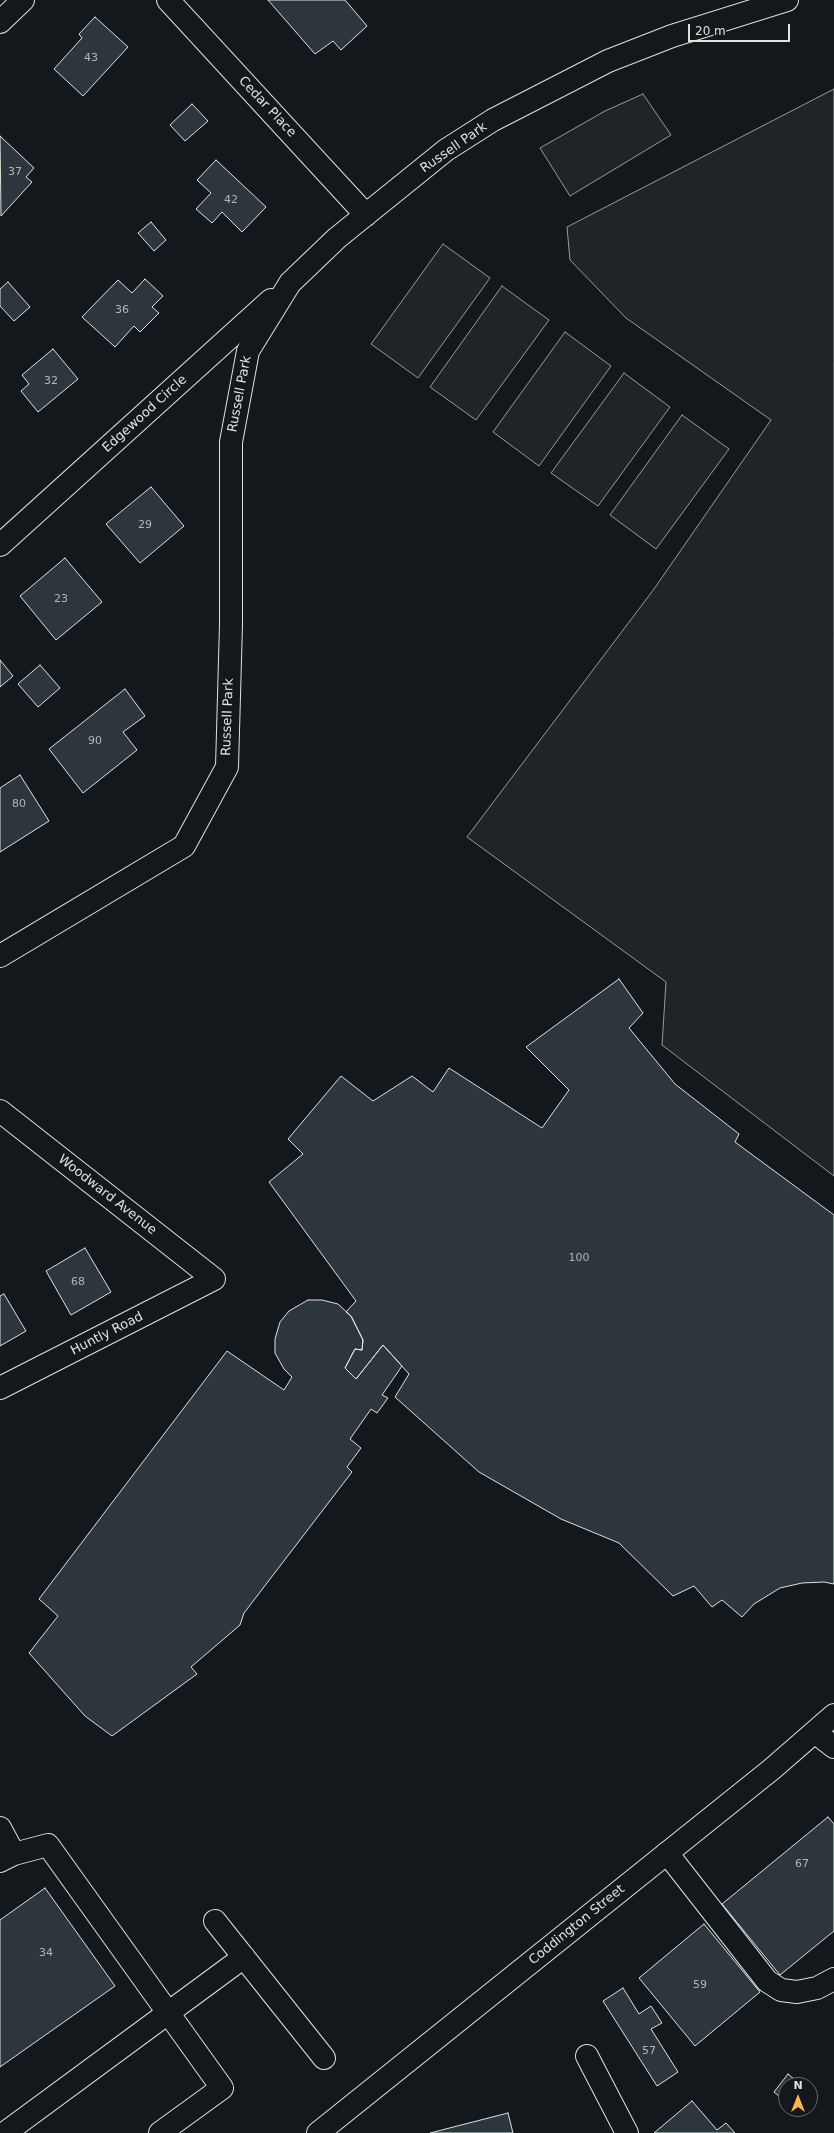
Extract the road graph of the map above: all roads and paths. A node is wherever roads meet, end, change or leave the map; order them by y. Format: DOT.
graph roads {
  1 [pos="23,0"];
  2 [pos="168,0"];
  3 [pos="787,0"];
  4 [pos="0,22"];
  5 [pos="366,215"];
  6 [pos="290,283"];
  7 [pos="0,545"];
  8 [pos="0,956"];
  9 [pos="0,1110"];
  10 [pos="214,1279"];
  11 [pos="0,1388"];
  12 [pos="834,1716"];
  13 [pos="816,1733"];
  14 [pos="834,1747"];
  15 [pos="0,1828"];
  16 [pos="667,1853"];
  17 [pos="7,1857"];
  18 [pos="215,1921"];
  19 [pos="244,1956"];
  20 [pos="834,1979"];
  21 [pos="168,2013"];
  22 [pos="587,2056"];
  23 [pos="324,2058"];
  24 [pos="5,2133"];
  25 [pos="160,2133"];
  26 [pos="318,2133"];
  27 [pos="627,2133"];
  1 -- 4 [label="street"];
  2 -- 5 [label="street, Cedar Place"];
  3 -- 5 [label="street, Russell Park"];
  5 -- 6 [label="street, Russell Park"];
  6 -- 7 [label="street, Edgewood Circle"];
  6 -- 8 [label="street, Russell Park"];
  9 -- 10 [label="street, Woodward Avenue"];
  10 -- 11 [label="street, Huntly Road"];
  12 -- 13 [label="street, Coddington Street"];
  13 -- 14 [label="street"];
  13 -- 16 [label="street, Coddington Street"];
  15 -- 17 [label="street"];
  16 -- 20 [label="street"];
  16 -- 26 [label="street, Coddington Street"];
  17 -- 21 [label="street"];
  18 -- 19 [label="street"];
  19 -- 21 [label="street"];
  19 -- 23 [label="street"];
  21 -- 24 [label="street"];
  21 -- 25 [label="street"];
  22 -- 27 [label="street"];
}
